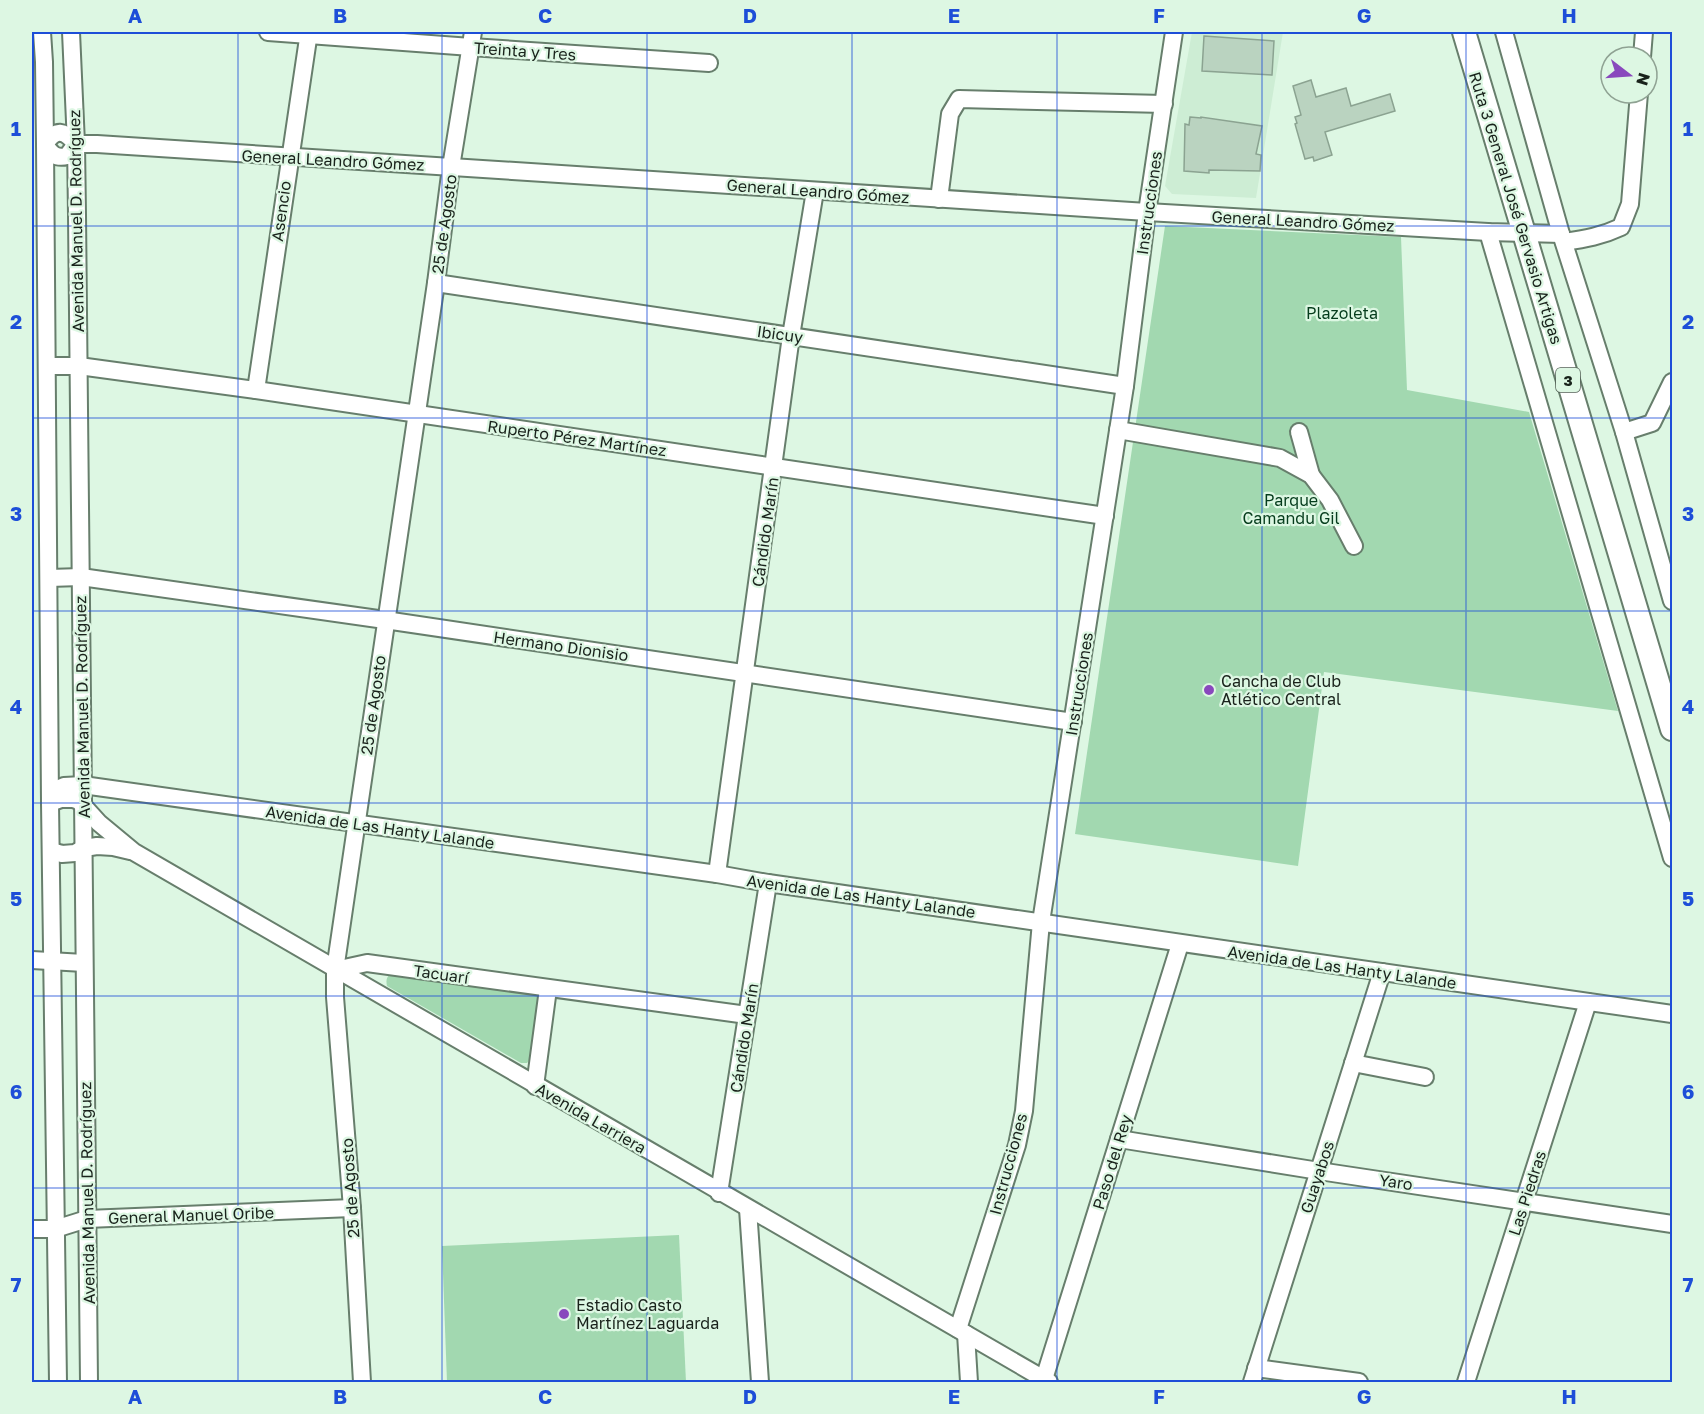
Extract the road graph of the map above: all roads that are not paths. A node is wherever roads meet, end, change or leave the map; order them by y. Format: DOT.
graph roads {
  1 [pos="42,32"];
  2 [pos="71,32"];
  3 [pos="268,32"];
  4 [pos="1174,32"];
  5 [pos="1464,32"];
  6 [pos="1504,32"];
  7 [pos="309,33"];
  8 [pos="472,39"];
  9 [pos="709,63"];
  10 [pos="1164,104"];
  11 [pos="1638,105"];
  12 [pos="38,144"];
  13 [pos="76,144"];
  14 [pos="289,158"];
  15 [pos="451,167"];
  16 [pos="815,191"];
  17 [pos="939,199"];
  18 [pos="1147,212"];
  19 [pos="1488,232"];
  20 [pos="1523,234"];
  21 [pos="1562,238"];
  22 [pos="436,283"];
  23 [pos="791,336"];
  24 [pos="48,366"];
  25 [pos="79,366"];
  26 [pos="1672,382"];
  27 [pos="1125,386"];
  28 [pos="256,390"];
  29 [pos="416,414"];
  30 [pos="1118,430"];
  31 [pos="1299,432"];
  32 [pos="1624,432"];
  33 [pos="773,467"];
  34 [pos="1311,475"];
  35 [pos="1105,516"];
  36 [pos="1354,546"];
  37 [pos="81,577"];
  38 [pos="49,578"];
  39 [pos="1672,601"];
  40 [pos="385,620"];
  41 [pos="746,674"];
  42 [pos="1073,722"];
  43 [pos="1672,729"];
  44 [pos="83,785"];
  45 [pos="50,797"];
  46 [pos="83,805"];
  47 [pos="355,823"];
  48 [pos="84,848"];
  49 [pos="51,851"];
  50 [pos="134,852"];
  51 [pos="1672,858"];
  52 [pos="717,874"];
  53 [pos="768,883"];
  54 [pos="1041,922"];
  55 [pos="1180,944"];
  56 [pos="32,960"];
  57 [pos="52,962"];
  58 [pos="84,963"];
  59 [pos="335,970"];
  60 [pos="1382,972"];
  61 [pos="548,989"];
  62 [pos="1588,1002"];
  63 [pos="1672,1014"];
  64 [pos="747,1015"];
  65 [pos="1353,1063"];
  66 [pos="1425,1077"];
  67 [pos="535,1086"];
  68 [pos="1119,1139"];
  69 [pos="1319,1171"];
  70 [pos="719,1192"];
  71 [pos="1524,1201"];
  72 [pos="352,1208"];
  73 [pos="748,1209"];
  74 [pos="87,1219"];
  75 [pos="1672,1224"];
  76 [pos="32,1229"];
  77 [pos="55,1229"];
  78 [pos="962,1332"];
  79 [pos="1254,1375"];
  80 [pos="1047,1381"];
  81 [pos="58,1383"];
  82 [pos="89,1383"];
  83 [pos="362,1383"];
  84 [pos="760,1383"];
  85 [pos="969,1383"];
  86 [pos="1359,1383"];
  87 [pos="1466,1383"];
  1 -- 12 [label="street, Avenida Manuel D. Rodríguez"];
  2 -- 13 [label="street, Avenida Manuel D. Rodríguez"];
  3 -- 7 [label="street, Treinta y Tres"];
  4 -- 10 [label="street, Instrucciones"];
  5 -- 20 [label="highway, Ruta 3 General José Gervasio Artigas / 3"];
  6 -- 21 [label="street"];
  7 -- 8 [label="street, Treinta y Tres"];
  7 -- 14 [label="street, Asencio"];
  8 -- 9 [label="street, Treinta y Tres"];
  8 -- 15 [label="street, 25 de Agosto"];
  10 -- 17 [label="street"];
  10 -- 18 [label="street, Instrucciones"];
  11 -- 21 [label="street, General Leandro Gómez"];
  12 -- 13 [label="street, General Leandro Gómez"];
  12 -- 24 [label="street, Avenida Manuel D. Rodríguez"];
  13 -- 14 [label="street, General Leandro Gómez"];
  13 -- 25 [label="street, Avenida Manuel D. Rodríguez"];
  14 -- 15 [label="street, General Leandro Gómez"];
  14 -- 28 [label="street, Asencio"];
  15 -- 16 [label="street, General Leandro Gómez"];
  15 -- 22 [label="street, 25 de Agosto"];
  16 -- 17 [label="street, General Leandro Gómez"];
  16 -- 23 [label="street, Cándido Marín"];
  17 -- 18 [label="street, General Leandro Gómez"];
  18 -- 19 [label="street, General Leandro Gómez"];
  18 -- 27 [label="street, Instrucciones"];
  19 -- 20 [label="street, General Leandro Gómez"];
  19 -- 51 [label="street, Ruta 3 General José Gervasio Artigas"];
  20 -- 21 [label="street, General Leandro Gómez"];
  20 -- 43 [label="highway, Ruta 3 General José Gervasio Artigas / 3"];
  21 -- 32 [label="street"];
  22 -- 23 [label="street, Ibicuy"];
  22 -- 29 [label="street, 25 de Agosto"];
  23 -- 27 [label="street, Ibicuy"];
  23 -- 33 [label="street, Cándido Marín"];
  24 -- 25 [label="street, Ruperto Pérez Martínez"];
  24 -- 38 [label="street, Avenida Manuel D. Rodríguez"];
  25 -- 28 [label="street, Ruperto Pérez Martínez"];
  25 -- 37 [label="street, Avenida Manuel D. Rodríguez"];
  26 -- 32 [label="street"];
  27 -- 30 [label="street, Instrucciones"];
  28 -- 29 [label="street, Ruperto Pérez Martínez"];
  29 -- 33 [label="street, Ruperto Pérez Martínez"];
  29 -- 40 [label="street, 25 de Agosto"];
  30 -- 34 [label="street"];
  30 -- 35 [label="street, Instrucciones"];
  31 -- 34 [label="street"];
  32 -- 39 [label="street"];
  33 -- 35 [label="street, Ruperto Pérez Martínez"];
  33 -- 41 [label="street, Cándido Marín"];
  34 -- 36 [label="street"];
  35 -- 42 [label="street, Instrucciones"];
  37 -- 38 [label="street, Hermano Dionisio"];
  37 -- 40 [label="street, Hermano Dionisio"];
  37 -- 44 [label="street, Avenida Manuel D. Rodríguez"];
  38 -- 45 [label="street, Avenida Manuel D. Rodríguez"];
  40 -- 41 [label="street, Hermano Dionisio"];
  40 -- 47 [label="street, 25 de Agosto"];
  41 -- 42 [label="street, Hermano Dionisio"];
  41 -- 52 [label="street, Cándido Marín"];
  42 -- 54 [label="street, Instrucciones"];
  44 -- 45 [label="street, Avenida de Las Hanty Lalande"];
  44 -- 46 [label="street, Avenida Manuel D. Rodríguez"];
  44 -- 47 [label="street, Avenida de Las Hanty Lalande"];
  45 -- 46 [label="street"];
  45 -- 49 [label="street, Avenida Manuel D. Rodríguez"];
  46 -- 48 [label="street, Avenida Manuel D. Rodríguez"];
  46 -- 50 [label="street, Avenida Larriera"];
  47 -- 52 [label="street, Avenida de Las Hanty Lalande"];
  47 -- 59 [label="street, 25 de Agosto"];
  48 -- 49 [label="street, Avenida Larriera"];
  48 -- 50 [label="street, Avenida Larriera"];
  48 -- 58 [label="street, Avenida Manuel D. Rodríguez"];
  49 -- 57 [label="street, Avenida Manuel D. Rodríguez"];
  50 -- 59 [label="street, Avenida Larriera"];
  52 -- 53 [label="street, Avenida de Las Hanty Lalande"];
  53 -- 54 [label="street, Avenida de Las Hanty Lalande"];
  53 -- 64 [label="street, Cándido Marín"];
  54 -- 55 [label="street, Avenida de Las Hanty Lalande"];
  54 -- 78 [label="street, Instrucciones"];
  55 -- 60 [label="street, Avenida de Las Hanty Lalande"];
  55 -- 68 [label="street, Paso del Rey"];
  56 -- 57 [label="street"];
  57 -- 58 [label="street"];
  57 -- 77 [label="street, Avenida Manuel D. Rodríguez"];
  58 -- 74 [label="street, Avenida Manuel D. Rodríguez"];
  59 -- 61 [label="street, Tacuarí"];
  59 -- 67 [label="street, Avenida Larriera"];
  59 -- 72 [label="street, 25 de Agosto"];
  60 -- 62 [label="street, Avenida de Las Hanty Lalande"];
  60 -- 65 [label="street, Guayabos"];
  61 -- 64 [label="street, Tacuarí"];
  61 -- 67 [label="street"];
  62 -- 63 [label="street, Avenida de Las Hanty Lalande"];
  62 -- 71 [label="street, Las Piedras"];
  64 -- 70 [label="street, Cándido Marín"];
  65 -- 66 [label="street"];
  65 -- 69 [label="street, Guayabos"];
  67 -- 70 [label="street, Avenida Larriera"];
  68 -- 69 [label="street, Yaro"];
  68 -- 80 [label="street, Paso del Rey"];
  69 -- 71 [label="street, Yaro"];
  69 -- 79 [label="street, Guayabos"];
  70 -- 73 [label="street, Avenida Larriera"];
  71 -- 75 [label="street, Yaro"];
  71 -- 87 [label="street, Las Piedras"];
  72 -- 74 [label="street, General Manuel Oribe"];
  72 -- 83 [label="street, 25 de Agosto"];
  73 -- 78 [label="street, Avenida Larriera"];
  73 -- 84 [label="street"];
  74 -- 77 [label="street, General Manuel Oribe"];
  74 -- 82 [label="street, Avenida Manuel D. Rodríguez"];
  76 -- 77 [label="street, General Manuel Oribe"];
  77 -- 81 [label="street, Avenida Manuel D. Rodríguez"];
  78 -- 80 [label="street, Avenida Larriera"];
  78 -- 85 [label="street, Instrucciones"];
  79 -- 86 [label="street"];
}
